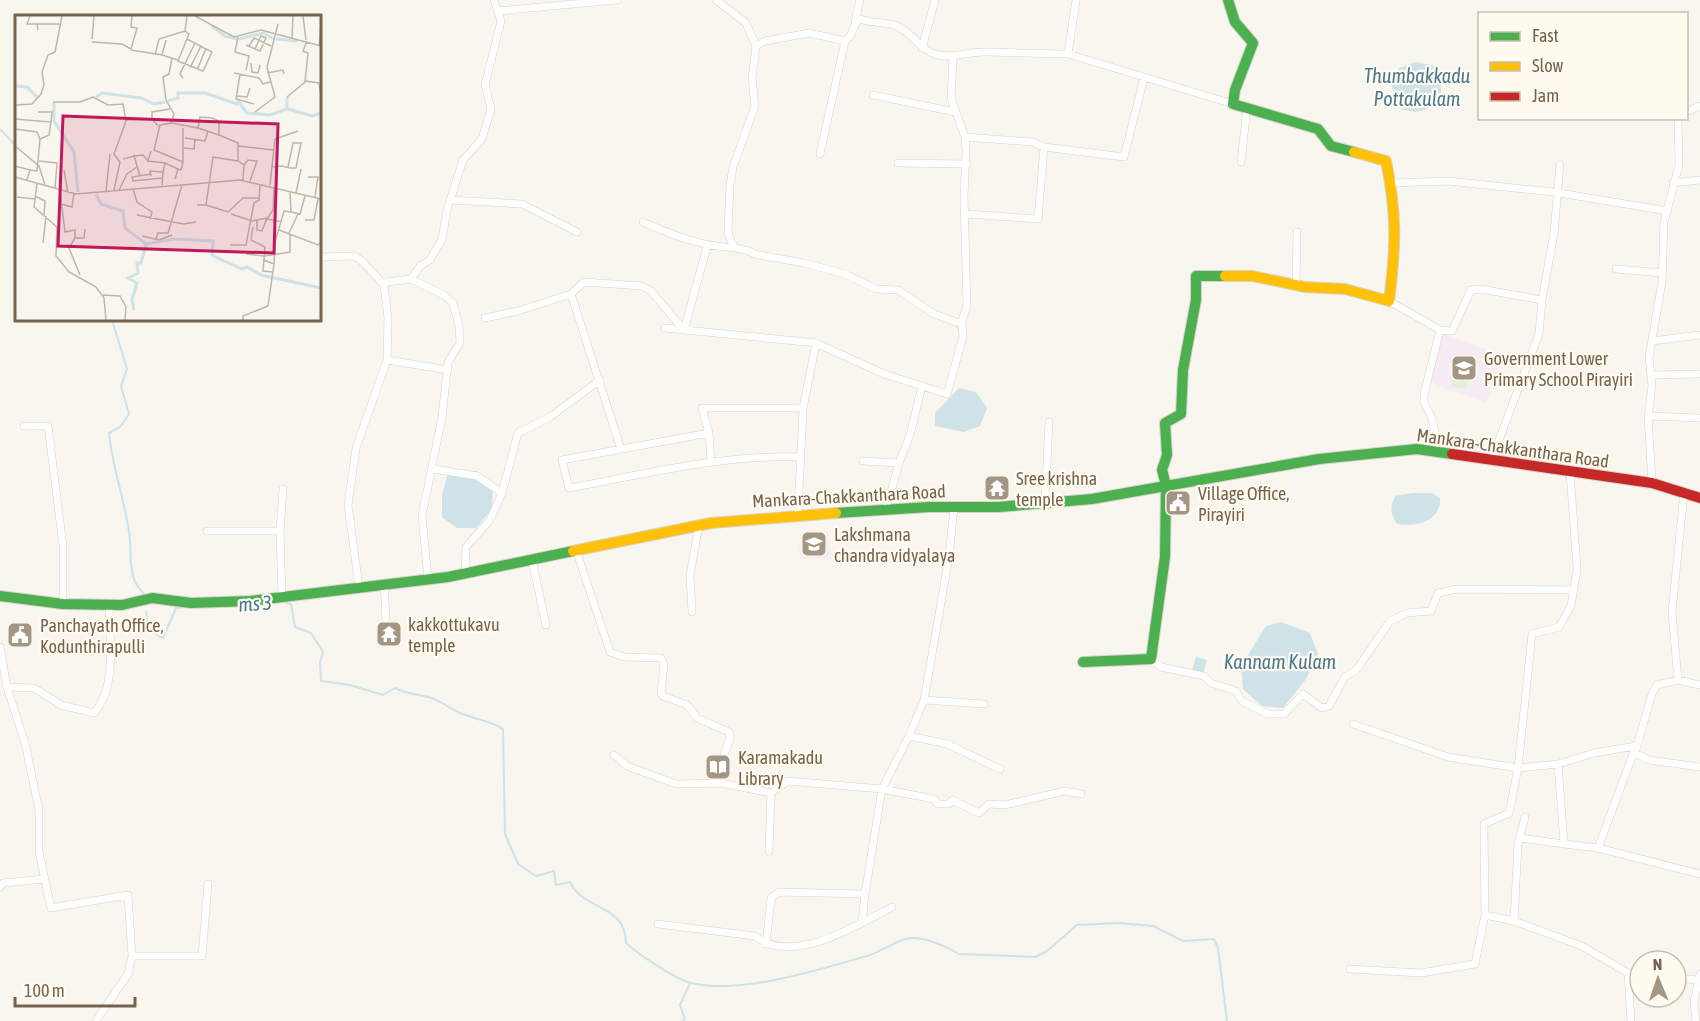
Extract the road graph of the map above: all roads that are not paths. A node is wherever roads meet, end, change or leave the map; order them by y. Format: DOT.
graph roads {
  1 [pos="494,0"];
  2 [pos="617,0"];
  3 [pos="716,0"];
  4 [pos="860,0"];
  5 [pos="935,0"];
  6 [pos="1076,0"];
  7 [pos="1228,0"];
  8 [pos="498,11"];
  9 [pos="855,22"];
  10 [pos="845,41"];
  11 [pos="756,46"];
  12 [pos="922,48"];
  13 [pos="1068,54"];
  14 [pos="953,56"];
  15 [pos="1144,78"];
  16 [pos="873,95"];
  17 [pos="1233,104"];
  18 [pos="1247,108"];
  19 [pos="955,112"];
  20 [pos="1678,120"];
  21 [pos="965,137"];
  22 [pos="1044,147"];
  23 [pos="820,154"];
  24 [pos="1241,162"];
  25 [pos="898,163"];
  26 [pos="967,164"];
  27 [pos="1560,165"];
  28 [pos="1700,180"];
  29 [pos="1392,183"];
  30 [pos="1673,183"];
  31 [pos="1559,193"];
  32 [pos="450,200"];
  33 [pos="1668,211"];
  34 [pos="966,214"];
  35 [pos="643,222"];
  36 [pos="577,232"];
  37 [pos="1297,232"];
  38 [pos="707,247"];
  39 [pos="735,248"];
  40 [pos="321,257"];
  41 [pos="1616,269"];
  42 [pos="1662,273"];
  43 [pos="411,279"];
  44 [pos="384,285"];
  45 [pos="1296,285"];
  46 [pos="571,294"];
  47 [pos="1542,300"];
  48 [pos="1389,302"];
  49 [pos="485,318"];
  50 [pos="961,323"];
  51 [pos="665,328"];
  52 [pos="684,330"];
  53 [pos="1440,330"];
  54 [pos="1700,335"];
  55 [pos="1652,341"];
  56 [pos="816,343"];
  57 [pos="387,360"];
  58 [pos="448,370"];
  59 [pos="1700,374"];
  60 [pos="1651,375"];
  61 [pos="600,380"];
  62 [pos="922,386"];
  63 [pos="803,408"];
  64 [pos="1648,416"];
  65 [pos="1700,418"];
  66 [pos="1049,422"];
  67 [pos="24,426"];
  68 [pos="709,434"];
  69 [pos="621,449"];
  70 [pos="1440,453"];
  71 [pos="801,457"];
  72 [pos="862,461"];
  73 [pos="1491,461"];
  74 [pos="711,462"];
  75 [pos="899,463"];
  76 [pos="432,469"];
  77 [pos="1570,472"];
  78 [pos="1652,483"];
  79 [pos="1166,485"];
  80 [pos="282,489"];
  81 [pos="502,493"];
  82 [pos="1684,493"];
  83 [pos="1700,498"];
  84 [pos="1045,503"];
  85 [pos="954,507"];
  86 [pos="886,509"];
  87 [pos="798,514"];
  88 [pos="699,525"];
  89 [pos="207,531"];
  90 [pos="280,531"];
  91 [pos="576,550"];
  92 [pos="532,560"];
  93 [pos="465,574"];
  94 [pos="428,579"];
  95 [pos="384,584"];
  96 [pos="359,587"];
  97 [pos="1574,590"];
  98 [pos="0,596"];
  99 [pos="282,596"];
  100 [pos="63,604"];
  101 [pos="109,604"];
  102 [pos="692,612"];
  103 [pos="546,625"];
  104 [pos="387,638"];
  105 [pos="0,647"];
  106 [pos="1150,659"];
  107 [pos="1083,662"];
  108 [pos="1678,680"];
  109 [pos="1700,685"];
  110 [pos="7,687"];
  111 [pos="924,700"];
  112 [pos="984,704"];
  113 [pos="1353,724"];
  114 [pos="909,736"];
  115 [pos="1636,746"];
  116 [pos="614,755"];
  117 [pos="1558,764"];
  118 [pos="1700,767"];
  119 [pos="1518,768"];
  120 [pos="1000,769"];
  121 [pos="714,783"];
  122 [pos="882,789"];
  123 [pos="771,793"];
  124 [pos="1081,794"];
  125 [pos="1525,817"];
  126 [pos="1520,838"];
  127 [pos="1564,844"];
  128 [pos="1598,848"];
  129 [pos="769,851"];
  130 [pos="1700,874"];
  131 [pos="44,879"];
  132 [pos="208,884"];
  133 [pos="0,887"];
  134 [pos="865,894"];
  135 [pos="892,907"];
  136 [pos="1485,915"];
  137 [pos="1514,921"];
  138 [pos="862,923"];
  139 [pos="658,924"];
  140 [pos="766,944"];
  141 [pos="132,956"];
  142 [pos="1350,969"];
  143 [pos="1628,973"];
  144 [pos="1699,977"];
  145 [pos="96,1021"];
  146 [pos="1696,1021"];
  1 -- 8 [label="street"];
  2 -- 8 [label="street"];
  3 -- 11 [label="street"];
  4 -- 9 [label="street"];
  5 -- 12 [label="street"];
  6 -- 13 [label="street"];
  7 -- 17 [label="main road"];
  8 -- 32 [label="street"];
  9 -- 10 [label="street"];
  9 -- 12 [label="street"];
  10 -- 11 [label="street"];
  10 -- 23 [label="street"];
  11 -- 39 [label="street"];
  12 -- 14 [label="street"];
  13 -- 14 [label="street"];
  13 -- 15 [label="street"];
  14 -- 19 [label="street"];
  15 -- 17 [label="street"];
  15 -- 22 [label="street"];
  16 -- 19 [label="street"];
  17 -- 18 [label="main road"];
  18 -- 24 [label="street"];
  18 -- 29 [label="main road"];
  19 -- 21 [label="street"];
  20 -- 30 [label="street"];
  21 -- 22 [label="street"];
  21 -- 26 [label="street"];
  22 -- 34 [label="street"];
  25 -- 26 [label="street"];
  26 -- 34 [label="street"];
  27 -- 31 [label="street"];
  28 -- 30 [label="street"];
  29 -- 31 [label="street"];
  29 -- 48 [label="main road"];
  30 -- 33 [label="street"];
  31 -- 33 [label="street"];
  31 -- 47 [label="street"];
  32 -- 36 [label="street"];
  32 -- 43 [label="street"];
  33 -- 42 [label="street"];
  34 -- 50 [label="street"];
  35 -- 38 [label="street"];
  37 -- 45 [label="street"];
  38 -- 39 [label="street"];
  38 -- 52 [label="street"];
  39 -- 50 [label="street"];
  40 -- 44 [label="street"];
  41 -- 42 [label="street"];
  42 -- 55 [label="street"];
  43 -- 44 [label="street"];
  43 -- 58 [label="street"];
  44 -- 57 [label="street"];
  45 -- 48 [label="main road"];
  45 -- 79 [label="main road"];
  46 -- 49 [label="street"];
  46 -- 52 [label="street"];
  46 -- 61 [label="street"];
  47 -- 53 [label="street"];
  47 -- 73 [label="street"];
  48 -- 53 [label="street"];
  50 -- 62 [label="street"];
  51 -- 52 [label="street"];
  52 -- 56 [label="street"];
  53 -- 70 [label="street"];
  54 -- 55 [label="street"];
  55 -- 60 [label="street"];
  56 -- 62 [label="street"];
  56 -- 63 [label="street"];
  57 -- 58 [label="street"];
  57 -- 96 [label="street"];
  58 -- 76 [label="street"];
  59 -- 60 [label="street"];
  60 -- 64 [label="street"];
  61 -- 69 [label="street"];
  61 -- 81 [label="street"];
  62 -- 75 [label="street"];
  63 -- 68 [label="street"];
  63 -- 71 [label="street"];
  64 -- 65 [label="street"];
  64 -- 78 [label="street"];
  66 -- 84 [label="street"];
  67 -- 100 [label="street"];
  68 -- 69 [label="street"];
  68 -- 74 [label="street"];
  69 -- 74 [label="street"];
  70 -- 73 [label="main road, Mankara-Chakkanthara Road"];
  70 -- 79 [label="main road, Mankara-Chakkanthara Road"];
  71 -- 74 [label="street"];
  71 -- 87 [label="street"];
  72 -- 75 [label="street"];
  73 -- 77 [label="main road, Mankara-Chakkanthara Road"];
  75 -- 86 [label="street"];
  76 -- 81 [label="street"];
  76 -- 94 [label="street"];
  77 -- 78 [label="main road, Mankara-Chakkanthara Road"];
  77 -- 97 [label="street"];
  78 -- 82 [label="main road, Mankara-Chakkanthara Road"];
  79 -- 84 [label="main road, Mankara-Chakkanthara Road"];
  79 -- 106 [label="main road"];
  80 -- 90 [label="street"];
  81 -- 93 [label="street"];
  82 -- 83 [label="main road, Mankara-Chakkanthara Road"];
  82 -- 108 [label="street"];
  84 -- 85 [label="main road, Mankara-Chakkanthara Road"];
  85 -- 86 [label="main road, Mankara-Chakkanthara Road"];
  85 -- 111 [label="street"];
  86 -- 87 [label="main road, Mankara-Chakkanthara Road"];
  87 -- 88 [label="main road, Mankara-Chakkanthara Road"];
  88 -- 91 [label="main road, Mankara-Chakkanthara Road"];
  88 -- 102 [label="street"];
  89 -- 90 [label="street"];
  90 -- 99 [label="street"];
  91 -- 92 [label="main road, Mankara-Chakkanthara Road"];
  91 -- 121 [label="street"];
  92 -- 93 [label="main road, Mankara-Chakkanthara Road"];
  92 -- 103 [label="street"];
  93 -- 94 [label="main road, Mankara-Chakkanthara Road"];
  94 -- 95 [label="main road, Mankara-Chakkanthara Road"];
  95 -- 96 [label="main road, Mankara-Chakkanthara Road"];
  95 -- 104 [label="street"];
  96 -- 99 [label="main road, Mankara-Chakkanthara Road"];
  97 -- 106 [label="street"];
  97 -- 119 [label="street"];
  98 -- 100 [label="main road, Mankara-Chakkanthara Road"];
  99 -- 101 [label="main road, Mankara-Chakkanthara Road"];
  100 -- 101 [label="main road, Mankara-Chakkanthara Road"];
  101 -- 110 [label="street"];
  105 -- 110 [label="street"];
  106 -- 107 [label="main road"];
  108 -- 109 [label="street"];
  108 -- 115 [label="street"];
  110 -- 131 [label="street"];
  111 -- 112 [label="street"];
  111 -- 114 [label="street"];
  113 -- 119 [label="street"];
  114 -- 120 [label="street"];
  114 -- 122 [label="street"];
  115 -- 117 [label="street"];
  115 -- 118 [label="street"];
  115 -- 128 [label="street"];
  116 -- 121 [label="street"];
  117 -- 119 [label="street"];
  117 -- 127 [label="street"];
  119 -- 136 [label="street"];
  121 -- 123 [label="street"];
  122 -- 123 [label="street"];
  122 -- 124 [label="street"];
  122 -- 134 [label="street"];
  123 -- 129 [label="street"];
  125 -- 126 [label="street"];
  126 -- 127 [label="street"];
  126 -- 137 [label="street"];
  127 -- 128 [label="street"];
  128 -- 130 [label="street"];
  131 -- 133 [label="street"];
  131 -- 141 [label="street"];
  132 -- 141 [label="street"];
  134 -- 138 [label="street"];
  134 -- 140 [label="street"];
  135 -- 138 [label="street"];
  136 -- 137 [label="street"];
  136 -- 142 [label="street"];
  137 -- 143 [label="street"];
  138 -- 140 [label="street"];
  139 -- 140 [label="street"];
  141 -- 145 [label="street"];
  144 -- 146 [label="street"];
}
